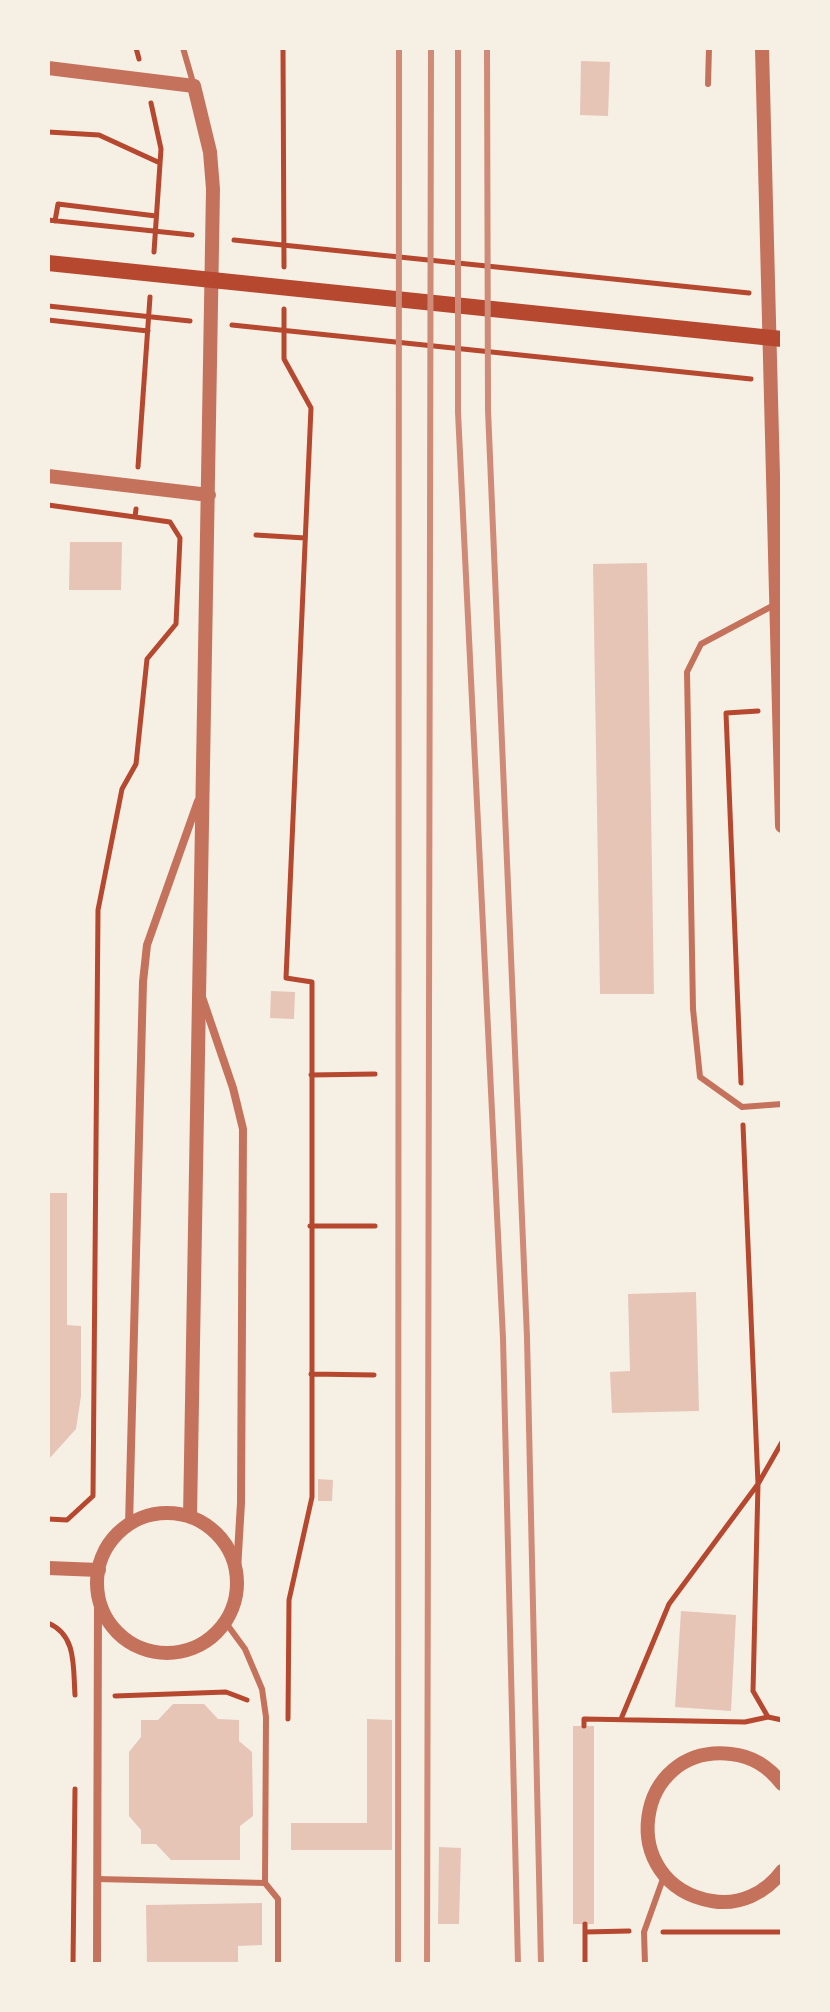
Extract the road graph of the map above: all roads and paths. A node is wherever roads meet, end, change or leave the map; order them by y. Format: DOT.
graph roads {
  1 [pos="183,48"];
  2 [pos="283,48"];
  3 [pos="709,48"];
  4 [pos="762,48"];
  5 [pos="48,68"];
  6 [pos="708,84"];
  7 [pos="194,86"];
  8 [pos="48,132"];
  9 [pos="160,163"];
  10 [pos="156,216"];
  11 [pos="52,221"];
  12 [pos="205,237"];
  13 [pos="220,238"];
  14 [pos="54,264"];
  15 [pos="284,281"];
  16 [pos="751,293"];
  17 [pos="284,297"];
  18 [pos="48,306"];
  19 [pos="48,320"];
  20 [pos="198,321"];
  21 [pos="229,325"];
  22 [pos="148,331"];
  23 [pos="782,339"];
  24 [pos="766,380"];
  25 [pos="48,476"];
  26 [pos="136,487"];
  27 [pos="209,495"];
  28 [pos="48,505"];
  29 [pos="135,517"];
  30 [pos="256,535"];
  31 [pos="305,538"];
  32 [pos="776,604"];
  33 [pos="780,653"];
  34 [pos="779,710"];
  35 [pos="781,750"];
  36 [pos="202,789"];
  37 [pos="782,826"];
  38 [pos="198,985"];
  39 [pos="375,1074"];
  40 [pos="311,1075"];
  41 [pos="782,1104"];
  42 [pos="742,1107"];
  43 [pos="310,1226"];
  44 [pos="375,1226"];
  45 [pos="311,1374"];
  46 [pos="374,1375"];
  47 [pos="782,1442"];
  48 [pos="758,1484"];
  49 [pos="190,1517"];
  50 [pos="48,1519"];
  51 [pos="129,1525"];
  52 [pos="48,1568"];
  53 [pos="99,1570"];
  54 [pos="237,1570"];
  55 [pos="98,1597"];
  56 [pos="48,1623"];
  57 [pos="226,1623"];
  58 [pos="98,1696"];
  59 [pos="288,1699"];
  60 [pos="263,1700"];
  61 [pos="768,1717"];
  62 [pos="621,1719"];
  63 [pos="782,1720"];
  64 [pos="288,1723"];
  65 [pos="584,1726"];
  66 [pos="75,1775"];
  67 [pos="782,1784"];
  68 [pos="664,1876"];
  69 [pos="781,1878"];
  70 [pos="97,1879"];
  71 [pos="265,1883"];
  72 [pos="585,1924"];
  73 [pos="585,1932"];
  74 [pos="644,1932"];
  75 [pos="782,1932"];
  76 [pos="73,1964"];
  77 [pos="97,1964"];
  78 [pos="278,1964"];
  79 [pos="585,1964"];
  80 [pos="645,1964"];
  1 -- 7 [label="lane"];
  2 -- 15 [label="path"];
  3 -- 6 [label="lane"];
  4 -- 32 [label="street"];
  5 -- 7 [label="street"];
  7 -- 27 [label="street"];
  8 -- 9 [label="path"];
  10 -- 11 [label="path"];
  11 -- 12 [label="path"];
  13 -- 16 [label="path"];
  14 -- 23 [label="main road"];
  17 -- 31 [label="path"];
  18 -- 20 [label="path"];
  19 -- 22 [label="path"];
  21 -- 24 [label="path"];
  25 -- 26 [label="street"];
  26 -- 27 [label="street"];
  26 -- 29 [label="path"];
  27 -- 36 [label="street"];
  28 -- 29 [label="path"];
  29 -- 50 [label="path"];
  30 -- 31 [label="path"];
  31 -- 40 [label="path"];
  32 -- 33 [label="street"];
  32 -- 42 [label="lane"];
  33 -- 34 [label="street"];
  34 -- 35 [label="street"];
  34 -- 42 [label="path"];
  35 -- 37 [label="street"];
  36 -- 38 [label="street"];
  36 -- 51 [label="street"];
  38 -- 49 [label="street"];
  38 -- 54 [label="street"];
  39 -- 40 [label="path"];
  40 -- 43 [label="path"];
  41 -- 42 [label="lane"];
  42 -- 48 [label="path"];
  43 -- 44 [label="path"];
  43 -- 45 [label="path"];
  45 -- 46 [label="path"];
  45 -- 59 [label="path"];
  47 -- 48 [label="path"];
  48 -- 61 [label="path"];
  48 -- 62 [label="path"];
  49 -- 51 [label="street"];
  49 -- 54 [label="street"];
  51 -- 53 [label="street"];
  52 -- 53 [label="street"];
  53 -- 55 [label="street"];
  54 -- 57 [label="street"];
  55 -- 57 [label="street"];
  55 -- 58 [label="street"];
  56 -- 58 [label="path"];
  57 -- 60 [label="lane"];
  58 -- 60 [label="path"];
  58 -- 70 [label="street"];
  59 -- 60 [label="path"];
  59 -- 64 [label="path"];
  60 -- 71 [label="lane"];
  61 -- 62 [label="path"];
  61 -- 63 [label="path"];
  62 -- 65 [label="path"];
  66 -- 76 [label="path"];
  67 -- 68 [label="street"];
  68 -- 69 [label="street"];
  68 -- 74 [label="lane"];
  70 -- 71 [label="lane"];
  70 -- 77 [label="street"];
  71 -- 78 [label="lane"];
  72 -- 73 [label="path"];
  73 -- 74 [label="path"];
  73 -- 79 [label="path"];
  74 -- 75 [label="path"];
  74 -- 80 [label="lane"];
}
